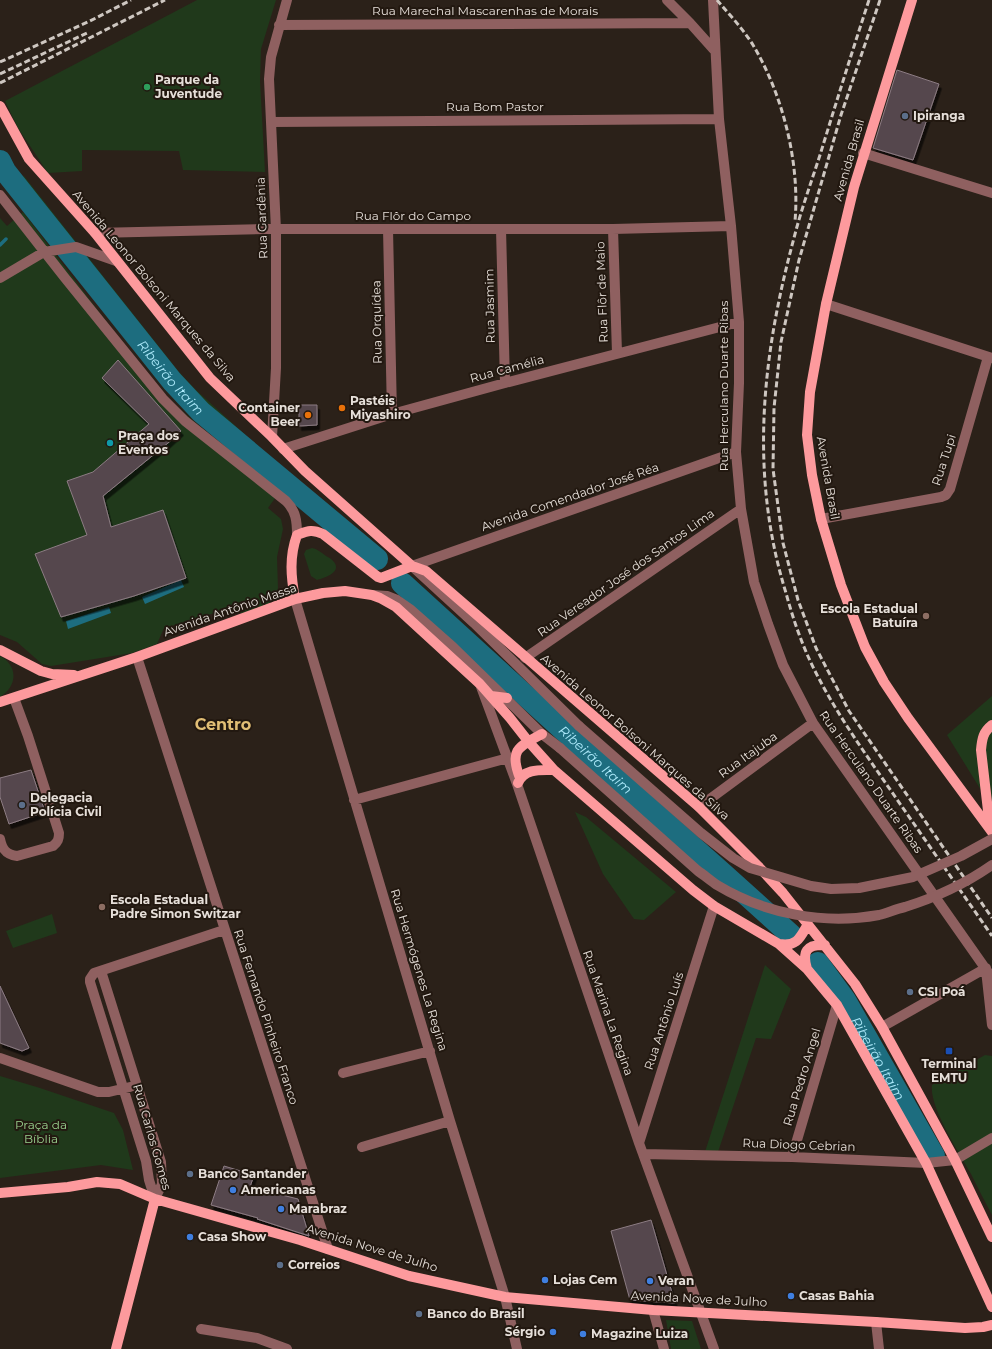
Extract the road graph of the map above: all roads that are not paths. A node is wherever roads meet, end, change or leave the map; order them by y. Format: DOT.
graph roads {
  1 [pos="287,0"];
  2 [pos="667,0"];
  3 [pos="713,0"];
  4 [pos="912,0"];
  5 [pos="690,23"];
  6 [pos="279,25"];
  7 [pos="714,51"];
  8 [pos="0,106"];
  9 [pos="719,119"];
  10 [pos="271,122"];
  11 [pos="864,153"];
  12 [pos="992,193"];
  13 [pos="0,195"];
  14 [pos="731,226"];
  15 [pos="388,229"];
  16 [pos="501,229"];
  17 [pos="613,229"];
  18 [pos="276,230"];
  19 [pos="95,233"];
  20 [pos="44,252"];
  21 [pos="116,261"];
  22 [pos="0,278"];
  23 [pos="826,304"];
  24 [pos="739,322"];
  25 [pos="617,353"];
  26 [pos="990,357"];
  27 [pos="504,383"];
  28 [pos="392,414"];
  29 [pos="272,437"];
  30 [pos="283,449"];
  31 [pos="736,452"];
  32 [pos="741,509"];
  33 [pos="821,519"];
  34 [pos="297,535"];
  35 [pos="412,566"];
  36 [pos="372,595"];
  37 [pos="295,599"];
  38 [pos="0,650"];
  39 [pos="137,657"];
  40 [pos="525,658"];
  41 [pos="80,675"];
  42 [pos="480,684"];
  43 [pos="491,696"];
  44 [pos="14,698"];
  45 [pos="507,698"];
  46 [pos="0,702"];
  47 [pos="813,724"];
  48 [pos="992,724"];
  49 [pos="542,734"];
  50 [pos="528,742"];
  51 [pos="508,758"];
  52 [pos="554,770"];
  53 [pos="519,781"];
  54 [pos="354,800"];
  55 [pos="699,807"];
  56 [pos="991,834"];
  57 [pos="0,839"];
  58 [pos="992,865"];
  59 [pos="714,906"];
  60 [pos="808,924"];
  61 [pos="224,930"];
  62 [pos="778,944"];
  63 [pos="825,945"];
  64 [pos="986,968"];
  65 [pos="807,969"];
  66 [pos="97,972"];
  67 [pos="992,978"];
  68 [pos="837,1005"];
  69 [pos="992,1025"];
  70 [pos="882,1027"];
  71 [pos="430,1051"];
  72 [pos="0,1058"];
  73 [pos="343,1073"];
  74 [pos="136,1084"];
  75 [pos="124,1088"];
  76 [pos="450,1121"];
  77 [pos="992,1138"];
  78 [pos="639,1143"];
  79 [pos="362,1147"];
  80 [pos="643,1154"];
  81 [pos="792,1157"];
  82 [pos="955,1160"];
  83 [pos="926,1163"];
  84 [pos="0,1193"];
  85 [pos="155,1199"];
  86 [pos="992,1237"];
  87 [pos="328,1249"];
  88 [pos="505,1297"];
  89 [pos="992,1307"];
  90 [pos="653,1310"];
  91 [pos="702,1312"];
  92 [pos="876,1322"];
  93 [pos="992,1325"];
  94 [pos="201,1329"];
  95 [pos="116,1349"];
  96 [pos="287,1349"];
  97 [pos="517,1349"];
  98 [pos="664,1349"];
  99 [pos="714,1349"];
  100 [pos="879,1349"];
  1 -- 6 [label="street, Rua Gardênia"];
  2 -- 5 [label="street"];
  3 -- 7 [label="street, Rua Herculano Duarte Ribas"];
  4 -- 11 [label="main road, Avenida Brasil"];
  5 -- 6 [label="street, Rua Marechal Mascarenhas de Morais"];
  5 -- 7 [label="street"];
  6 -- 10 [label="street, Rua Gardênia"];
  7 -- 9 [label="street, Rua Herculano Duarte Ribas"];
  8 -- 19 [label="main road, Avenida Leonor Bolsoni Marques da Silva"];
  9 -- 10 [label="street, Rua Bom Pastor"];
  9 -- 14 [label="street, Rua Herculano Duarte Ribas"];
  10 -- 18 [label="street, Rua Gardênia"];
  11 -- 12 [label="street"];
  11 -- 23 [label="main road, Avenida Brasil"];
  13 -- 20 [label="street"];
  14 -- 17 [label="street, Rua Flôr do Campo"];
  14 -- 24 [label="street, Rua Herculano Duarte Ribas"];
  15 -- 16 [label="street, Rua Flôr do Campo"];
  15 -- 18 [label="street, Rua Flôr do Campo"];
  15 -- 28 [label="street, Rua Orquídea"];
  16 -- 17 [label="street, Rua Flôr do Campo"];
  16 -- 27 [label="street, Rua Jasmim"];
  17 -- 25 [label="street, Rua Flôr de Maio"];
  18 -- 19 [label="street, Rua Flôr do Campo"];
  18 -- 29 [label="street, Rua Gardênia"];
  19 -- 21 [label="main road, Avenida Leonor Bolsoni Marques da Silva"];
  20 -- 21 [label="street"];
  20 -- 22 [label="street"];
  20 -- 34 [label="street"];
  21 -- 29 [label="main road, Avenida Leonor Bolsoni Marques da Silva"];
  23 -- 26 [label="street"];
  23 -- 33 [label="main road, Avenida Brasil"];
  24 -- 25 [label="street, Rua Camélia"];
  24 -- 31 [label="street, Rua Herculano Duarte Ribas"];
  25 -- 27 [label="street, Rua Camélia"];
  26 -- 33 [label="street, Rua Tupi"];
  27 -- 28 [label="street, Rua Camélia"];
  28 -- 30 [label="street, Rua Camélia"];
  29 -- 30 [label="main road, Avenida Leonor Bolsoni Marques da Silva"];
  30 -- 35 [label="main road, Avenida Leonor Bolsoni Marques da Silva"];
  31 -- 32 [label="street, Rua Herculano Duarte Ribas"];
  31 -- 35 [label="street, Avenida Comendador José Réa"];
  32 -- 40 [label="street, Rua Vereador José dos Santos Lima"];
  32 -- 47 [label="street, Rua Herculano Duarte Ribas"];
  33 -- 56 [label="main road, Avenida Brasil"];
  34 -- 35 [label="main road"];
  34 -- 37 [label="main road"];
  35 -- 40 [label="main road, Avenida Leonor Bolsoni Marques da Silva"];
  35 -- 56 [label="street, Avenida Leonor Bolsoni Marques da Silva, bridge"];
  36 -- 37 [label="main road, Avenida Antônio Massa"];
  36 -- 42 [label="main road, Avenida Antônio Massa"];
  36 -- 45 [label="street"];
  37 -- 39 [label="main road, Avenida Antônio Massa"];
  37 -- 54 [label="street, Rua Hermógenes La Regina"];
  38 -- 41 [label="main road, Avenida Antônio Massa"];
  39 -- 41 [label="main road, Avenida Antônio Massa"];
  39 -- 61 [label="street, Rua Fernando Pinheiro Franco"];
  40 -- 55 [label="main road, Avenida Leonor Bolsoni Marques da Silva"];
  41 -- 44 [label="main road, Avenida Antônio Massa"];
  42 -- 43 [label="main road"];
  42 -- 51 [label="street, Rua Marina La Regina"];
  43 -- 45 [label="main road"];
  43 -- 50 [label="main road"];
  44 -- 46 [label="main road, Avenida Antônio Massa"];
  44 -- 57 [label="street"];
  45 -- 49 [label="street"];
  47 -- 55 [label="street, Rua Itajuba"];
  47 -- 64 [label="street, Rua Herculano Duarte Ribas"];
  48 -- 56 [label="main road"];
  49 -- 50 [label="main road"];
  49 -- 58 [label="street, bridge"];
  50 -- 52 [label="main road"];
  50 -- 53 [label="main road"];
  51 -- 53 [label="street, Rua Marina La Regina"];
  51 -- 54 [label="street"];
  52 -- 53 [label="main road"];
  52 -- 59 [label="main road"];
  53 -- 78 [label="street, Rua Marina La Regina"];
  54 -- 71 [label="street, Rua Hermógenes La Regina"];
  55 -- 60 [label="main road, Avenida Leonor Bolsoni Marques da Silva"];
  59 -- 62 [label="main road"];
  59 -- 78 [label="street, Rua Antônio Luís"];
  60 -- 62 [label="main road"];
  60 -- 63 [label="main road, Avenida Leonor Bolsoni Marques da Silva"];
  61 -- 66 [label="street"];
  61 -- 87 [label="street, Rua Fernando Pinheiro Franco"];
  62 -- 65 [label="main road"];
  63 -- 65 [label="main road"];
  63 -- 70 [label="main road, Avenida Leonor Bolsoni Marques da Silva"];
  64 -- 67 [label="street, Rua Herculano Duarte Ribas"];
  64 -- 69 [label="street"];
  64 -- 70 [label="street"];
  65 -- 68 [label="main road"];
  66 -- 74 [label="street, Rua Carlos Gomes"];
  66 -- 75 [label="street, Rua Carlos Gomes"];
  68 -- 81 [label="street, Rua Pedro Angel"];
  68 -- 83 [label="main road"];
  70 -- 82 [label="main road, Avenida Leonor Bolsoni Marques da Silva"];
  71 -- 73 [label="street"];
  71 -- 76 [label="street, Rua Hermógenes La Regina"];
  72 -- 75 [label="street"];
  74 -- 75 [label="street"];
  74 -- 85 [label="street, Rua Carlos Gomes"];
  75 -- 85 [label="street, Rua Carlos Gomes"];
  76 -- 79 [label="street"];
  76 -- 88 [label="street, Rua Hermógenes La Regina"];
  77 -- 82 [label="street"];
  78 -- 80 [label="street, Rua Marina La Regina"];
  80 -- 81 [label="street, Rua Diogo Cebrian"];
  80 -- 91 [label="street, Rua Marina La Regina"];
  81 -- 83 [label="street, Rua Diogo Cebrian"];
  82 -- 83 [label="street, Rua Diogo Cebrian"];
  82 -- 86 [label="main road, Avenida Leonor Bolsoni Marques da Silva"];
  83 -- 89 [label="main road"];
  84 -- 85 [label="main road, Avenida Nove de Julho"];
  85 -- 87 [label="main road, Avenida Nove de Julho"];
  85 -- 95 [label="main road"];
  87 -- 88 [label="main road, Avenida Nove de Julho"];
  88 -- 90 [label="main road, Avenida Nove de Julho"];
  88 -- 97 [label="street, Rua Hermógenes La Regina"];
  90 -- 91 [label="main road, Avenida Nove de Julho"];
  90 -- 98 [label="street"];
  91 -- 92 [label="main road, Avenida Nove de Julho"];
  91 -- 99 [label="street, Rua Marina La Regina"];
  92 -- 93 [label="main road, Avenida Nove de Julho"];
  92 -- 100 [label="street"];
  94 -- 96 [label="street"];
}
